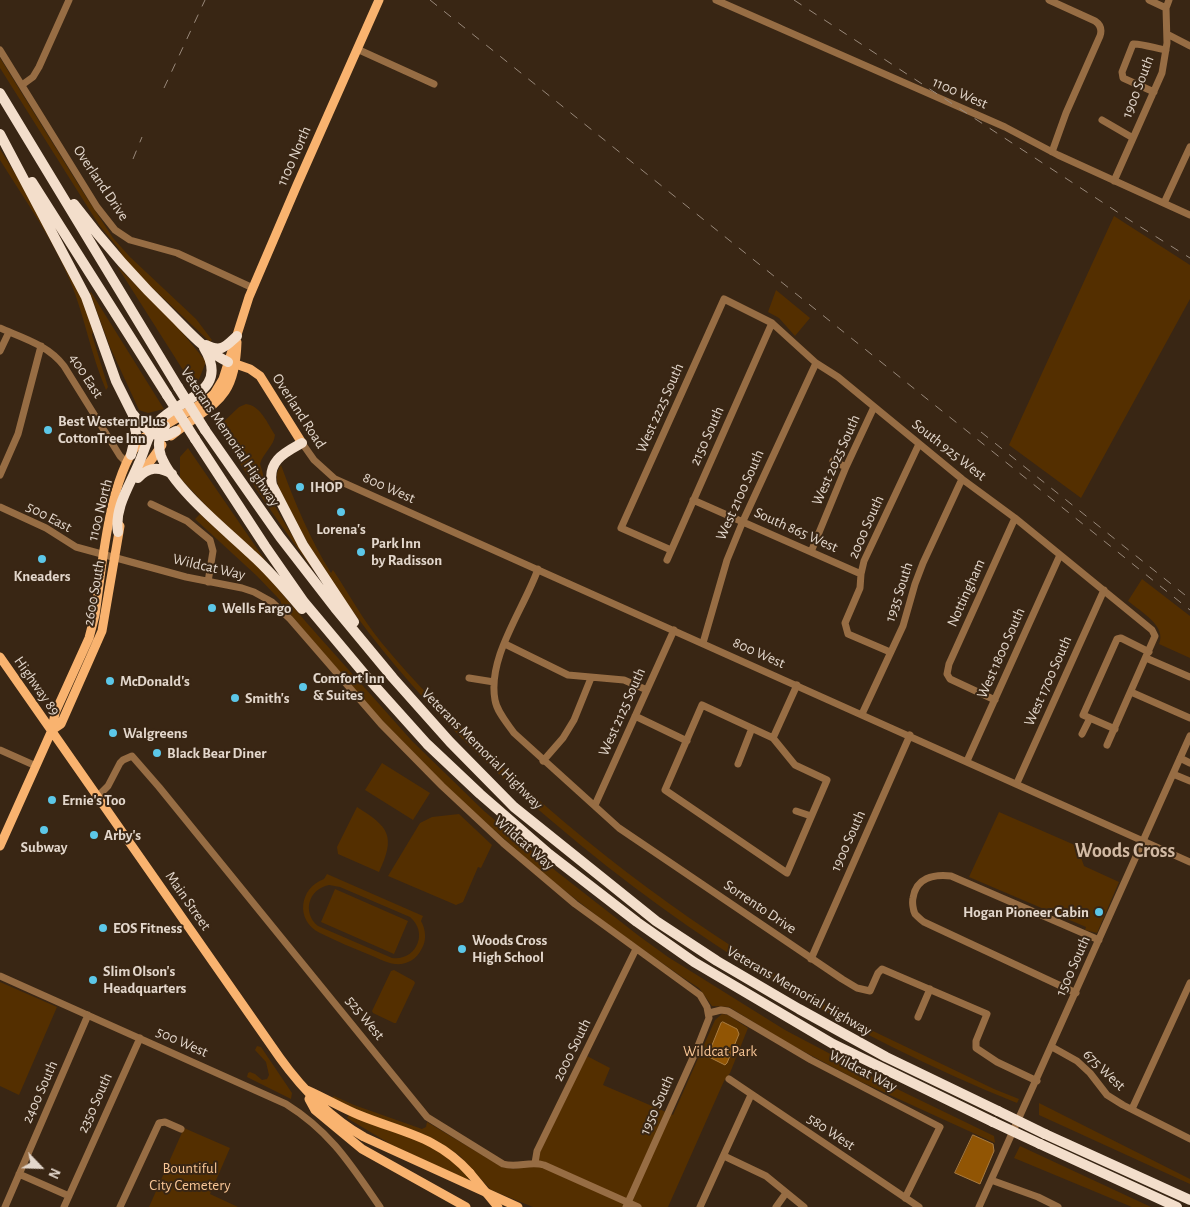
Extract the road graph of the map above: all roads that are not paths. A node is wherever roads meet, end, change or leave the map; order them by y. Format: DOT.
graph roads {
  1 [pos="69,0"];
  2 [pos="379,0"];
  3 [pos="716,0"];
  4 [pos="1049,0"];
  5 [pos="1149,0"];
  6 [pos="1169,0"];
  7 [pos="1166,8"];
  8 [pos="1167,34"];
  9 [pos="1190,46"];
  10 [pos="357,49"];
  11 [pos="0,50"];
  12 [pos="1166,50"];
  13 [pos="434,84"];
  14 [pos="22,85"];
  15 [pos="1154,92"];
  16 [pos="0,93"];
  17 [pos="1102,120"];
  18 [pos="0,130"];
  19 [pos="0,134"];
  20 [pos="1133,138"];
  21 [pos="1190,147"];
  22 [pos="1052,152"];
  23 [pos="47,170"];
  24 [pos="1114,180"];
  25 [pos="1164,203"];
  26 [pos="1190,214"];
  27 [pos="253,288"];
  28 [pos="724,299"];
  29 [pos="772,323"];
  30 [pos="0,328"];
  31 [pos="9,332"];
  32 [pos="238,336"];
  33 [pos="199,341"];
  34 [pos="41,346"];
  35 [pos="0,351"];
  36 [pos="232,363"];
  37 [pos="816,363"];
  38 [pos="874,407"];
  39 [pos="132,412"];
  40 [pos="165,426"];
  41 [pos="176,431"];
  42 [pos="156,434"];
  43 [pos="302,442"];
  44 [pos="919,444"];
  45 [pos="159,447"];
  46 [pos="129,459"];
  47 [pos="833,460"];
  48 [pos="319,466"];
  49 [pos="846,467"];
  50 [pos="0,475"];
  51 [pos="174,476"];
  52 [pos="138,478"];
  53 [pos="962,478"];
  54 [pos="693,500"];
  55 [pos="152,504"];
  56 [pos="0,507"];
  57 [pos="1015,518"];
  58 [pos="743,521"];
  59 [pos="118,532"];
  60 [pos="671,550"];
  61 [pos="811,552"];
  62 [pos="104,554"];
  63 [pos="1060,555"];
  64 [pos="114,557"];
  65 [pos="667,560"];
  66 [pos="538,569"];
  67 [pos="861,574"];
  68 [pos="208,582"];
  69 [pos="1104,590"];
  70 [pos="674,630"];
  71 [pos="703,643"];
  72 [pos="505,644"];
  73 [pos="890,652"];
  74 [pos="1148,655"];
  75 [pos="0,657"];
  76 [pos="366,676"];
  77 [pos="1190,677"];
  78 [pos="393,678"];
  79 [pos="469,678"];
  80 [pos="591,678"];
  81 [pos="494,682"];
  82 [pos="797,685"];
  83 [pos="647,690"];
  84 [pos="1131,692"];
  85 [pos="995,700"];
  86 [pos="862,714"];
  87 [pos="635,716"];
  88 [pos="1090,718"];
  89 [pos="1190,718"];
  90 [pos="752,728"];
  91 [pos="1115,729"];
  92 [pos="52,730"];
  93 [pos="1082,734"];
  94 [pos="910,735"];
  95 [pos="1190,736"];
  96 [pos="773,738"];
  97 [pos="687,741"];
  98 [pos="1107,746"];
  99 [pos="0,750"];
  100 [pos="1180,758"];
  101 [pos="543,761"];
  102 [pos="967,761"];
  103 [pos="1190,763"];
  104 [pos="738,764"];
  105 [pos="36,766"];
  106 [pos="1173,774"];
  107 [pos="1190,781"];
  108 [pos="1017,784"];
  109 [pos="98,796"];
  110 [pos="595,805"];
  111 [pos="796,811"];
  112 [pos="811,816"];
  113 [pos="1144,841"];
  114 [pos="0,846"];
  115 [pos="1190,862"];
  116 [pos="1099,940"];
  117 [pos="636,950"];
  118 [pos="811,959"];
  119 [pos="0,976"];
  120 [pos="1190,983"];
  121 [pos="930,989"];
  122 [pos="1076,993"];
  123 [pos="709,1013"];
  124 [pos="88,1015"];
  125 [pos="918,1017"];
  126 [pos="140,1038"];
  127 [pos="1052,1047"];
  128 [pos="728,1079"];
  129 [pos="1037,1081"];
  130 [pos="303,1088"];
  131 [pos="751,1095"];
  132 [pos="1132,1109"];
  133 [pos="181,1129"];
  134 [pos="1190,1139"];
  135 [pos="724,1156"];
  136 [pos="535,1163"];
  137 [pos="19,1174"];
  138 [pos="991,1180"];
  139 [pos="786,1193"];
  140 [pos="69,1196"];
  141 [pos="905,1198"];
  142 [pos="1190,1200"];
  143 [pos="627,1205"];
  144 [pos="5,1207"];
  145 [pos="64,1207"];
  146 [pos="120,1207"];
  147 [pos="380,1207"];
  148 [pos="466,1207"];
  149 [pos="498,1207"];
  150 [pos="518,1207"];
  151 [pos="638,1207"];
  152 [pos="700,1207"];
  153 [pos="776,1207"];
  154 [pos="804,1207"];
  155 [pos="919,1207"];
  156 [pos="979,1207"];
  157 [pos="1058,1207"];
  158 [pos="1177,1207"];
  1 -- 14 [label="street"];
  2 -- 10 [label="main road, 1100 North"];
  3 -- 22 [label="street, 1100 West"];
  4 -- 22 [label="street"];
  5 -- 7 [label="street"];
  6 -- 7 [label="street, 1900 South"];
  7 -- 8 [label="street, 1900 South"];
  8 -- 9 [label="street"];
  8 -- 12 [label="street, 1900 South"];
  10 -- 13 [label="street"];
  10 -- 27 [label="main road, 1100 North"];
  11 -- 14 [label="street, Overland Drive"];
  12 -- 15 [label="street, 1900 South"];
  12 -- 15 [label="street"];
  14 -- 27 [label="street, Overland Drive"];
  15 -- 20 [label="street, 1900 South"];
  16 -- 23 [label="highway, Veterans Memorial Highway"];
  17 -- 20 [label="street"];
  18 -- 76 [label="highway, Veterans Memorial Highway, bridge"];
  19 -- 39 [label="highway"];
  20 -- 24 [label="street, 1900 South"];
  21 -- 25 [label="street"];
  22 -- 24 [label="street, 1100 West"];
  23 -- 33 [label="highway"];
  23 -- 78 [label="highway, Veterans Memorial Highway, bridge"];
  24 -- 25 [label="street, 1100 West"];
  25 -- 26 [label="street, 1100 West"];
  27 -- 32 [label="main road, 1100 North"];
  28 -- 29 [label="street, South 925 West"];
  28 -- 60 [label="street, West 2225 South"];
  29 -- 37 [label="street, South 925 West"];
  29 -- 54 [label="street, 2150 South"];
  30 -- 31 [label="street, 400 East"];
  31 -- 34 [label="street, 400 East"];
  31 -- 35 [label="street"];
  32 -- 33 [label="highway"];
  32 -- 36 [label="main road, 1100 North"];
  33 -- 36 [label="highway"];
  33 -- 42 [label="highway"];
  34 -- 46 [label="street, 400 East"];
  34 -- 50 [label="street"];
  36 -- 40 [label="main road, 1100 North"];
  36 -- 41 [label="main road, 2600 South"];
  36 -- 43 [label="main road, Overland Road"];
  37 -- 38 [label="street, South 925 West"];
  37 -- 58 [label="street, West 2100 South"];
  38 -- 44 [label="street, South 925 West"];
  38 -- 49 [label="street, West 2025 South"];
  39 -- 42 [label="highway"];
  39 -- 46 [label="highway"];
  40 -- 42 [label="highway"];
  41 -- 42 [label="highway"];
  41 -- 45 [label="main road, 2600 South"];
  42 -- 45 [label="highway"];
  42 -- 46 [label="main road, 1100 North"];
  42 -- 59 [label="highway"];
  43 -- 48 [label="street, Overland Road"];
  43 -- 78 [label="highway"];
  44 -- 53 [label="street, South 925 West"];
  44 -- 67 [label="street, 2000 South"];
  45 -- 51 [label="highway"];
  45 -- 52 [label="main road, 2600 South"];
  46 -- 62 [label="main road, 1100 North"];
  47 -- 49 [label="street"];
  48 -- 66 [label="street, 800 West"];
  49 -- 61 [label="street, West 2025 South"];
  51 -- 52 [label="highway"];
  51 -- 76 [label="highway"];
  52 -- 59 [label="main road, 2600 South"];
  53 -- 57 [label="street, South 925 West"];
  53 -- 73 [label="street, 1935 South"];
  54 -- 58 [label="street, South 865 West"];
  54 -- 60 [label="street, 2150 South"];
  55 -- 68 [label="street"];
  56 -- 62 [label="street, 500 East"];
  57 -- 63 [label="street, South 925 West"];
  57 -- 85 [label="street, Nottingham"];
  58 -- 61 [label="street, South 865 West"];
  58 -- 71 [label="street, West 2100 South"];
  59 -- 64 [label="main road, 2600 South"];
  60 -- 65 [label="street, 2150 South"];
  61 -- 67 [label="street, South 865 West"];
  62 -- 64 [label="street, 500 East"];
  62 -- 92 [label="main road, 1100 North"];
  63 -- 69 [label="street, South 925 West"];
  63 -- 85 [label="street, West 1800 South"];
  64 -- 68 [label="street, Wildcat Way"];
  64 -- 92 [label="main road, 2600 South"];
  66 -- 70 [label="street, 800 West"];
  66 -- 72 [label="street"];
  67 -- 73 [label="street, 2000 South"];
  68 -- 117 [label="street, Wildcat Way"];
  69 -- 74 [label="street, South 925 West"];
  69 -- 108 [label="street, West 1700 South"];
  70 -- 71 [label="street, 800 West"];
  70 -- 83 [label="street, West 2125 South"];
  71 -- 82 [label="street, 800 West"];
  72 -- 80 [label="street"];
  72 -- 81 [label="street"];
  73 -- 86 [label="street, 1935 South"];
  74 -- 77 [label="street"];
  74 -- 84 [label="street"];
  74 -- 88 [label="street"];
  75 -- 92 [label="main road, Highway 89"];
  76 -- 158 [label="highway, Veterans Memorial Highway, bridge"];
  78 -- 142 [label="highway, Veterans Memorial Highway, bridge"];
  79 -- 81 [label="street"];
  80 -- 83 [label="street"];
  80 -- 101 [label="street"];
  81 -- 101 [label="street, Sorrento Drive"];
  82 -- 86 [label="street, 800 West"];
  82 -- 96 [label="street"];
  83 -- 87 [label="street, West 2125 South"];
  84 -- 89 [label="street"];
  84 -- 91 [label="street"];
  85 -- 102 [label="street, West 1800 South"];
  86 -- 94 [label="street, 800 West"];
  87 -- 97 [label="street"];
  87 -- 110 [label="street, West 2125 South"];
  88 -- 91 [label="street"];
  88 -- 93 [label="street"];
  90 -- 96 [label="street"];
  90 -- 97 [label="street"];
  90 -- 104 [label="street"];
  91 -- 98 [label="street"];
  92 -- 105 [label="main road, 2600 South"];
  92 -- 109 [label="main road, Main Street"];
  94 -- 102 [label="street, 800 West"];
  94 -- 118 [label="street, 1900 South"];
  95 -- 100 [label="street, 1500 South"];
  96 -- 112 [label="street"];
  97 -- 112 [label="street"];
  99 -- 105 [label="street"];
  100 -- 103 [label="street"];
  100 -- 106 [label="street, 1500 South"];
  101 -- 110 [label="street, Sorrento Drive"];
  102 -- 108 [label="street, 800 West"];
  105 -- 114 [label="main road, 2600 South"];
  106 -- 107 [label="street"];
  106 -- 113 [label="street, 1500 South"];
  108 -- 113 [label="street, 800 West"];
  109 -- 130 [label="main road, Main Street"];
  109 -- 136 [label="street, 525 West"];
  110 -- 118 [label="street, Sorrento Drive"];
  111 -- 112 [label="street"];
  113 -- 115 [label="street, 800 West"];
  113 -- 116 [label="street, 1500 South"];
  116 -- 122 [label="street, 1500 South"];
  116 -- 122 [label="street"];
  117 -- 123 [label="street, Wildcat Way"];
  117 -- 136 [label="street, 2000 South"];
  118 -- 121 [label="street, Sorrento Drive"];
  119 -- 124 [label="street, 500 West"];
  120 -- 132 [label="street"];
  121 -- 125 [label="street"];
  121 -- 129 [label="street, Sorrento Drive"];
  122 -- 127 [label="street, 1500 South"];
  123 -- 141 [label="street, Wildcat Way"];
  123 -- 143 [label="street, 1950 South"];
  124 -- 126 [label="street, 500 West"];
  124 -- 137 [label="street, 2400 South"];
  126 -- 140 [label="street, 2350 South"];
  126 -- 147 [label="street, 500 West"];
  127 -- 129 [label="street, 1500 South"];
  127 -- 132 [label="street, 675 West"];
  128 -- 131 [label="street, 580 West"];
  129 -- 138 [label="street, 1500 South"];
  130 -- 148 [label="main road"];
  130 -- 149 [label="main road, bridge"];
  130 -- 150 [label="main road"];
  131 -- 135 [label="street"];
  131 -- 141 [label="street, 580 West"];
  132 -- 134 [label="street, 675 West"];
  133 -- 146 [label="street"];
  135 -- 139 [label="street"];
  135 -- 152 [label="street"];
  136 -- 143 [label="street, 525 West"];
  137 -- 140 [label="street"];
  137 -- 144 [label="street, 2400 South"];
  138 -- 156 [label="street, 1500 South"];
  138 -- 157 [label="street"];
  139 -- 153 [label="street"];
  139 -- 154 [label="street"];
  140 -- 145 [label="street, 2350 South"];
  141 -- 155 [label="street, 580 West"];
  143 -- 151 [label="street, 525 West"];
}
